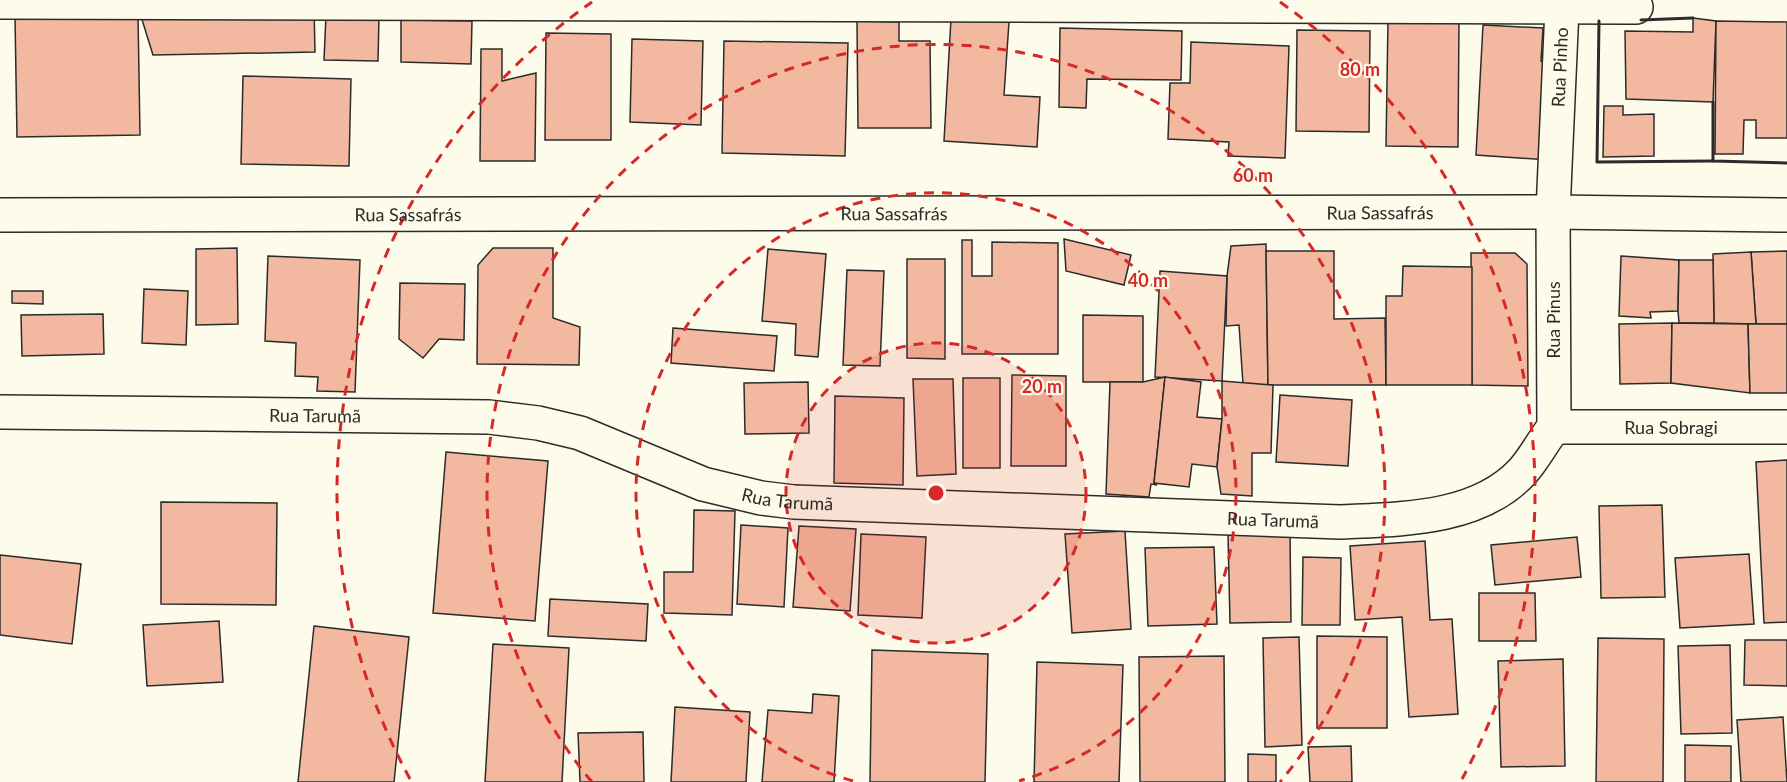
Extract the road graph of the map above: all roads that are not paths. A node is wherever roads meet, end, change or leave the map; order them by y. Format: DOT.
graph roads {
  1 [pos="0,2"];
  2 [pos="1636,7"];
  3 [pos="1562,8"];
  4 [pos="1553,212"];
  5 [pos="0,215"];
  6 [pos="1787,215"];
  7 [pos="0,412"];
  8 [pos="1787,426"];
  9 [pos="1554,427"];
  1 -- 3 [label="street, Rua Pinho"];
  2 -- 3 [label="street"];
  3 -- 4 [label="street, Rua Pinho"];
  4 -- 5 [label="street, Rua Sassafrás"];
  4 -- 6 [label="street, Rua Sassafrás"];
  4 -- 9 [label="street, Rua Pinus"];
  7 -- 9 [label="street, Rua Tarumã"];
  8 -- 9 [label="street, Rua Sobragi"];
}
